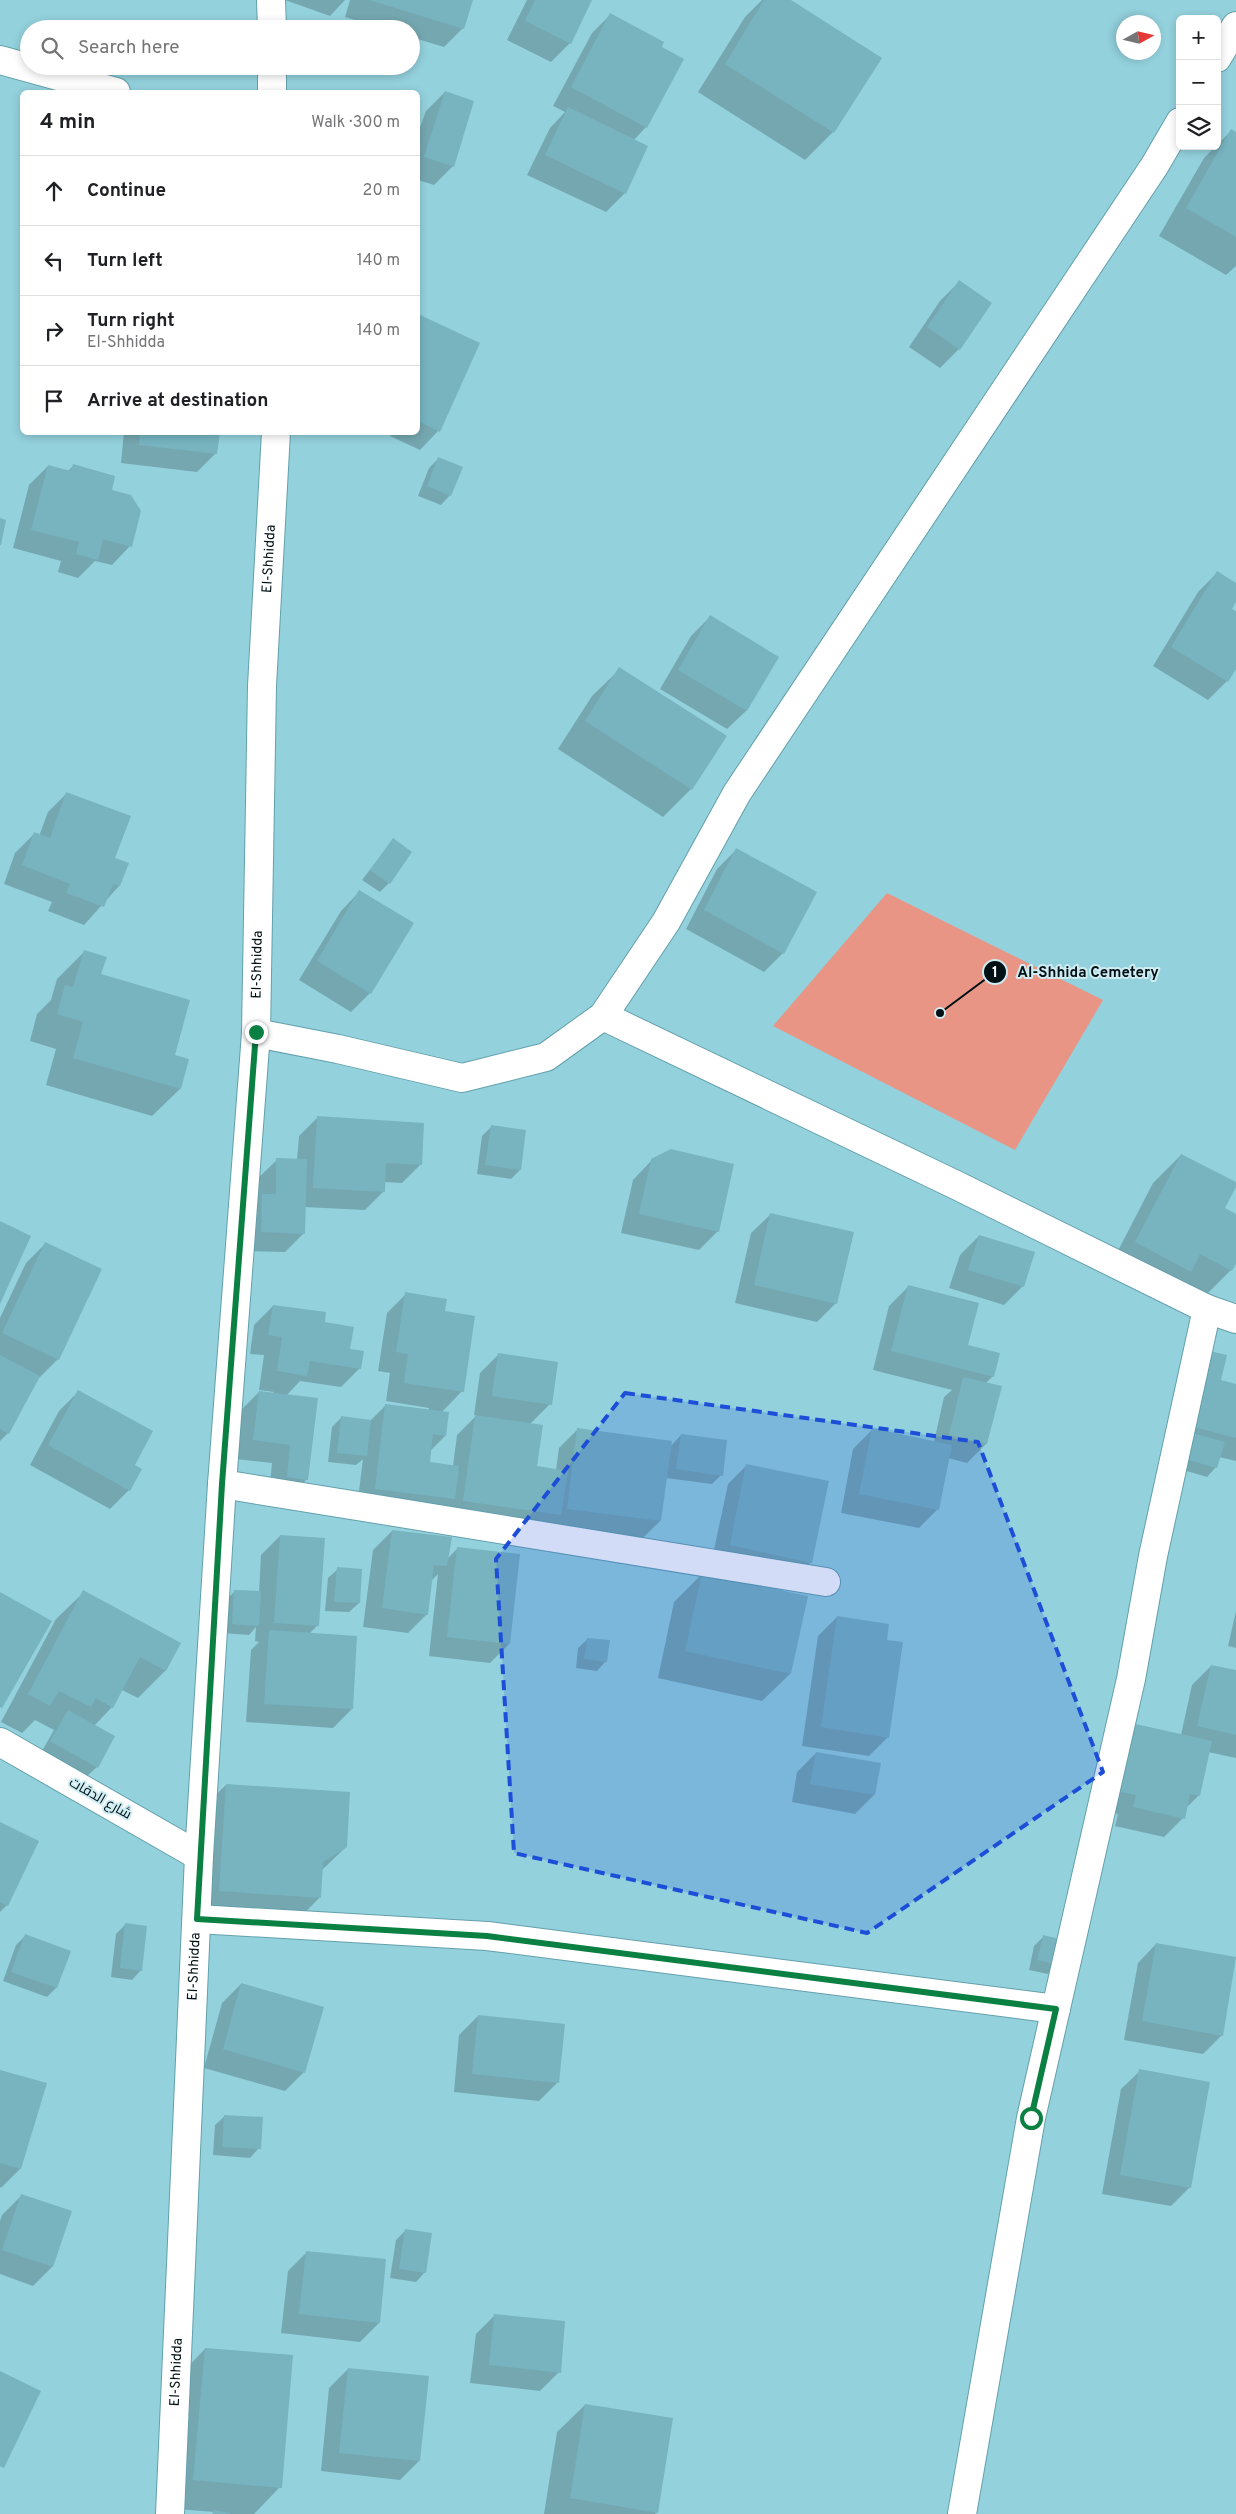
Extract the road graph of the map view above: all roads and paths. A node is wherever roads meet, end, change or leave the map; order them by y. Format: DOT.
graph roads {
  1 [pos="272,0"];
  2 [pos="272,20"];
  3 [pos="1236,26"];
  4 [pos="1221,51"];
  5 [pos="0,60"];
  6 [pos="20,66"];
  7 [pos="54,75"];
  8 [pos="272,75"];
  9 [pos="109,90"];
  10 [pos="272,90"];
  11 [pos="1176,129"];
  12 [pos="276,435"];
  13 [pos="603,1016"];
  14 [pos="256,1032"];
  15 [pos="1207,1309"];
  16 [pos="1236,1319"];
  17 [pos="222,1484"];
  18 [pos="826,1582"];
  19 [pos="0,1742"];
  20 [pos="199,1856"];
  21 [pos="197,1919"];
  22 [pos="1056,2009"];
  23 [pos="170,2514"];
  24 [pos="962,2514"];
  1 -- 2 [label="street"];
  3 -- 4 [label="street"];
  5 -- 6 [label="street"];
  7 -- 9 [label="street"];
  8 -- 10 [label="street"];
  11 -- 13 [label="street"];
  12 -- 14 [label="street, El-Shhidda"];
  13 -- 14 [label="street"];
  13 -- 15 [label="street"];
  14 -- 17 [label="street, El-Shhidda"];
  15 -- 16 [label="street"];
  15 -- 22 [label="street"];
  17 -- 18 [label="street"];
  17 -- 20 [label="street, El-Shhidda"];
  19 -- 20 [label="street, شارع الدقات"];
  20 -- 21 [label="street, El-Shhidda"];
  21 -- 22 [label="street"];
  21 -- 23 [label="street, El-Shhidda"];
  22 -- 24 [label="street"];
}
